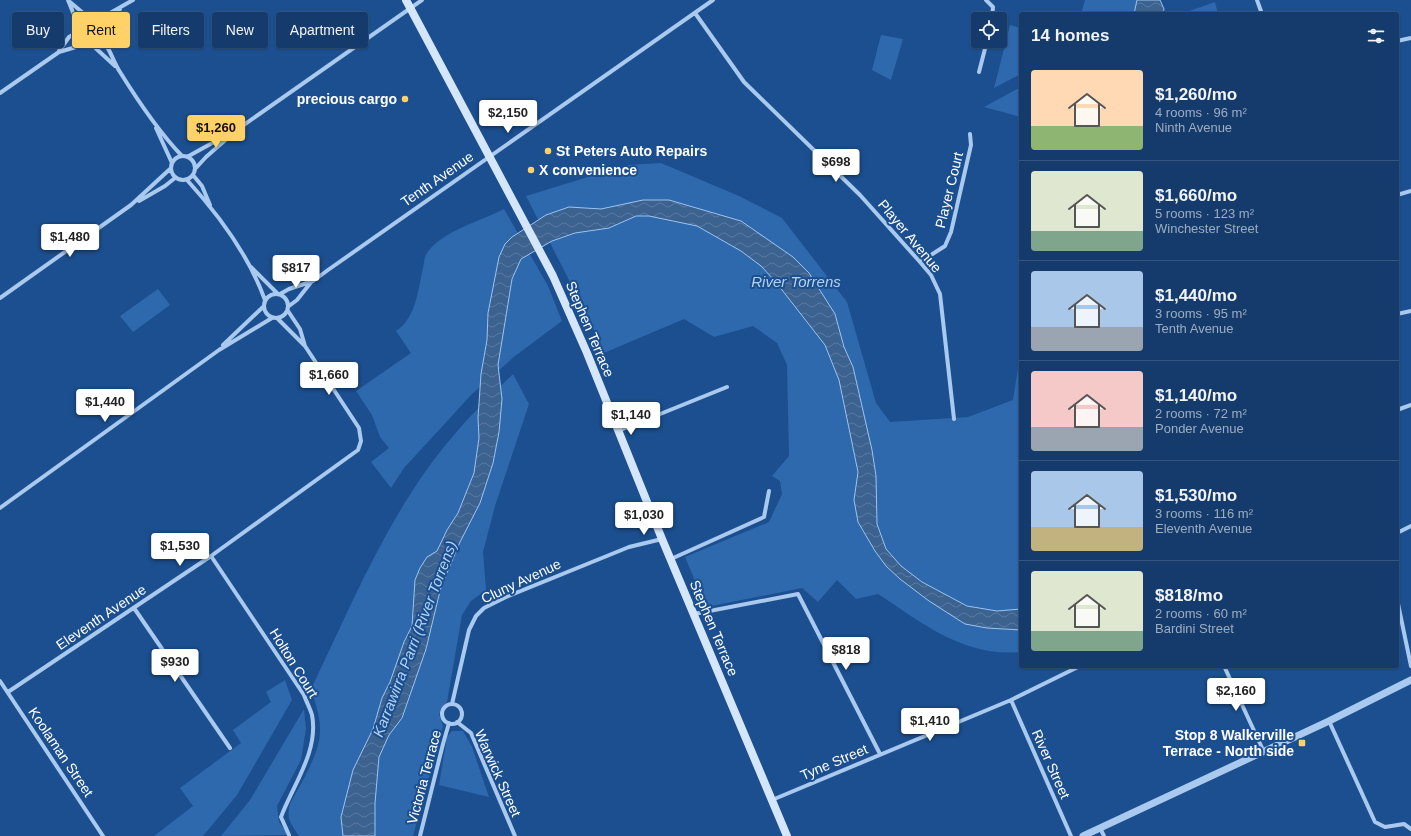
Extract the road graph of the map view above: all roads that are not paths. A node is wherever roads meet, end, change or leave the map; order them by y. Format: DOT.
graph roads {
  1 [pos="133,0"];
  2 [pos="406,0"];
  3 [pos="422,0"];
  4 [pos="713,0"];
  5 [pos="986,0"];
  6 [pos="1258,0"];
  7 [pos="69,1"];
  8 [pos="121,8"];
  9 [pos="410,8"];
  10 [pos="73,12"];
  11 [pos="82,12"];
  12 [pos="111,12"];
  13 [pos="118,12"];
  14 [pos="993,12"];
  15 [pos="1261,12"];
  16 [pos="695,13"];
  17 [pos="72,35"];
  18 [pos="1411,38"];
  19 [pos="1399,41"];
  20 [pos="73,48"];
  21 [pos="96,48"];
  22 [pos="108,48"];
  23 [pos="985,48"];
  24 [pos="59,52"];
  25 [pos="117,67"];
  26 [pos="979,72"];
  27 [pos="0,94"];
  28 [pos="152,119"];
  29 [pos="238,129"];
  30 [pos="970,134"];
  31 [pos="185,157"];
  32 [pos="488,157"];
  33 [pos="172,163"];
  34 [pos="170,169"];
  35 [pos="195,169"];
  36 [pos="193,175"];
  37 [pos="175,178"];
  38 [pos="187,180"];
  39 [pos="1411,191"];
  40 [pos="1399,194"];
  41 [pos="131,205"];
  42 [pos="213,211"];
  43 [pos="920,262"];
  44 [pos="250,265"];
  45 [pos="313,280"];
  46 [pos="279,294"];
  47 [pos="0,298"];
  48 [pos="265,300"];
  49 [pos="264,306"];
  50 [pos="288,308"];
  51 [pos="1411,311"];
  52 [pos="1399,314"];
  53 [pos="272,318"];
  54 [pos="278,318"];
  55 [pos="305,346"];
  56 [pos="218,350"];
  57 [pos="727,388"];
  58 [pos="1411,405"];
  59 [pos="1399,409"];
  60 [pos="954,419"];
  61 [pos="618,431"];
  62 [pos="769,490"];
  63 [pos="0,508"];
  64 [pos="1411,526"];
  65 [pos="1399,532"];
  66 [pos="662,539"];
  67 [pos="211,556"];
  68 [pos="671,559"];
  69 [pos="134,608"];
  70 [pos="1399,609"];
  71 [pos="694,614"];
  72 [pos="1411,666"];
  73 [pos="1076,668"];
  74 [pos="1225,668"];
  75 [pos="1411,680"];
  76 [pos="0,681"];
  77 [pos="8,692"];
  78 [pos="1011,700"];
  79 [pos="452,704"];
  80 [pos="1328,721"];
  81 [pos="457,722"];
  82 [pos="449,724"];
  83 [pos="230,748"];
  84 [pos="1263,750"];
  85 [pos="880,754"];
  86 [pos="772,800"];
  87 [pos="1100,828"];
  88 [pos="1411,829"];
  89 [pos="289,835"];
  90 [pos="104,836"];
  91 [pos="420,836"];
  92 [pos="515,836"];
  93 [pos="787,836"];
  94 [pos="1071,836"];
  95 [pos="1083,836"];
  96 [pos="1104,836"];
  1 -- 8 [label="street"];
  2 -- 9 [label="main road, Stephen Terrace"];
  3 -- 9 [label="street"];
  4 -- 16 [label="street, Tenth Avenue"];
  5 -- 14 [label="street"];
  6 -- 15 [label="street"];
  7 -- 10 [label="street"];
  7 -- 11 [label="street"];
  8 -- 12 [label="street"];
  8 -- 13 [label="street"];
  9 -- 29 [label="street"];
  9 -- 32 [label="main road, Stephen Terrace"];
  16 -- 32 [label="street, Tenth Avenue"];
  16 -- 43 [label="street, Player Avenue"];
  17 -- 24 [label="street"];
  18 -- 19 [label="street"];
  20 -- 24 [label="street"];
  21 -- 25 [label="street"];
  22 -- 25 [label="street"];
  23 -- 26 [label="street"];
  24 -- 27 [label="street"];
  25 -- 28 [label="street"];
  28 -- 31 [label="street"];
  28 -- 33 [label="street"];
  29 -- 31 [label="street"];
  29 -- 35 [label="street"];
  30 -- 43 [label="street, Player Court"];
  31 -- 33 [label="street"];
  31 -- 35 [label="street"];
  32 -- 45 [label="street, Tenth Avenue"];
  32 -- 61 [label="main road, Stephen Terrace"];
  33 -- 34 [label="street"];
  34 -- 37 [label="street"];
  34 -- 41 [label="street"];
  35 -- 36 [label="street"];
  36 -- 38 [label="street"];
  36 -- 42 [label="street"];
  37 -- 38 [label="street"];
  37 -- 41 [label="street"];
  38 -- 42 [label="street"];
  39 -- 40 [label="street"];
  41 -- 47 [label="street"];
  42 -- 44 [label="street"];
  43 -- 60 [label="street, Player Avenue"];
  44 -- 46 [label="street"];
  44 -- 48 [label="street"];
  45 -- 46 [label="street, Tenth Avenue"];
  45 -- 50 [label="street, Tenth Avenue"];
  46 -- 48 [label="street"];
  46 -- 50 [label="street"];
  48 -- 49 [label="street"];
  49 -- 53 [label="street"];
  49 -- 56 [label="street"];
  50 -- 54 [label="street"];
  50 -- 55 [label="street"];
  51 -- 52 [label="street"];
  53 -- 54 [label="street"];
  53 -- 56 [label="street"];
  54 -- 55 [label="street"];
  55 -- 67 [label="street, Eleventh Avenue"];
  56 -- 63 [label="street"];
  57 -- 61 [label="street"];
  58 -- 59 [label="street"];
  61 -- 66 [label="main road, Stephen Terrace"];
  62 -- 68 [label="street"];
  64 -- 65 [label="street"];
  66 -- 68 [label="main road, Stephen Terrace"];
  66 -- 79 [label="street, Cluny Avenue"];
  67 -- 69 [label="street, Eleventh Avenue"];
  67 -- 89 [label="street, Holton Court"];
  68 -- 71 [label="main road, Stephen Terrace"];
  69 -- 77 [label="street, Eleventh Avenue"];
  69 -- 83 [label="street"];
  70 -- 72 [label="street"];
  71 -- 85 [label="street"];
  71 -- 86 [label="main road, Stephen Terrace"];
  73 -- 78 [label="street, Tyne Street"];
  74 -- 84 [label="street"];
  75 -- 80 [label="street"];
  76 -- 77 [label="street, Koolaman Street"];
  77 -- 90 [label="street, Koolaman Street"];
  78 -- 85 [label="street, Tyne Street"];
  78 -- 94 [label="street, River Street"];
  79 -- 81 [label="street"];
  79 -- 82 [label="street"];
  80 -- 84 [label="street"];
  80 -- 88 [label="street"];
  81 -- 82 [label="street"];
  81 -- 92 [label="street, Warwick Street"];
  82 -- 91 [label="street, Victoria Terrace"];
  84 -- 87 [label="street"];
  85 -- 86 [label="street, Tyne Street"];
  86 -- 93 [label="main road, Stephen Terrace"];
  87 -- 95 [label="street"];
  87 -- 96 [label="street"];
}
